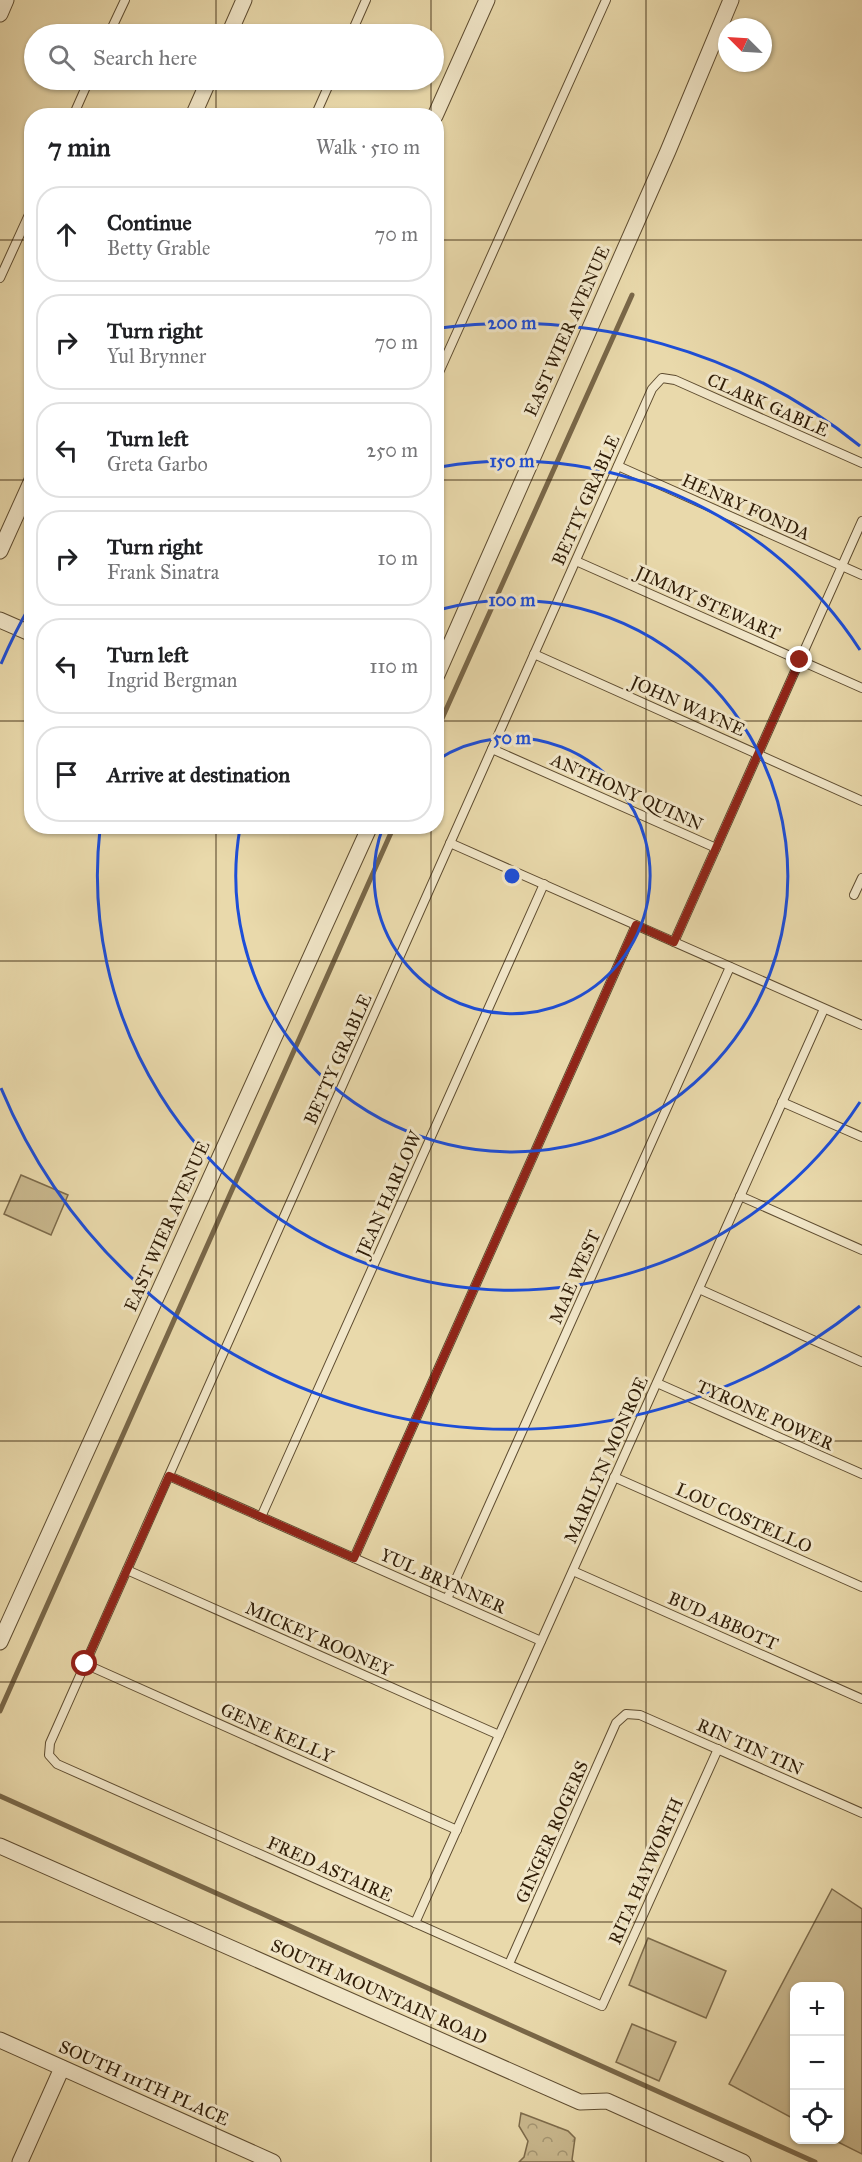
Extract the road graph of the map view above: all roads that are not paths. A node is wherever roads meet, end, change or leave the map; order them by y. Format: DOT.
graph roads {
  1 [pos="6,0"];
  2 [pos="125,0"];
  3 [pos="244,0"];
  4 [pos="366,0"];
  5 [pos="487,0"];
  6 [pos="606,0"];
  7 [pos="731,0"];
  8 [pos="0,14"];
  9 [pos="114,24"];
  10 [pos="233,24"];
  11 [pos="355,24"];
  12 [pos="85,90"];
  13 [pos="205,90"];
  14 [pos="327,90"];
  15 [pos="77,108"];
  16 [pos="197,108"];
  17 [pos="319,108"];
  18 [pos="439,108"];
  19 [pos="24,226"];
  20 [pos="0,278"];
  21 [pos="444,361"];
  22 [pos="662,378"];
  23 [pos="862,463"];
  24 [pos="618,466"];
  25 [pos="24,498"];
  26 [pos="862,520"];
  27 [pos="0,551"];
  28 [pos="576,561"];
  29 [pos="842,566"];
  30 [pos="862,575"];
  31 [pos="0,620"];
  32 [pos="24,630"];
  33 [pos="534,654"];
  34 [pos="444,660"];
  35 [pos="800,660"];
  36 [pos="862,688"];
  37 [pos="492,749"];
  38 [pos="758,754"];
  39 [pos="862,801"];
  40 [pos="366,834"];
  41 [pos="450,843"];
  42 [pos="716,848"];
  43 [pos="862,878"];
  44 [pos="544,884"];
  45 [pos="854,895"];
  46 [pos="636,925"];
  47 [pos="674,942"];
  48 [pos="730,967"];
  49 [pos="824,1009"];
  50 [pos="862,1026"];
  51 [pos="782,1102"];
  52 [pos="862,1137"];
  53 [pos="740,1196"];
  54 [pos="862,1250"];
  55 [pos="699,1289"];
  56 [pos="862,1362"];
  57 [pos="657,1383"];
  58 [pos="862,1474"];
  59 [pos="169,1476"];
  60 [pos="614,1477"];
  61 [pos="261,1517"];
  62 [pos="354,1558"];
  63 [pos="127,1570"];
  64 [pos="573,1571"];
  65 [pos="862,1587"];
  66 [pos="447,1599"];
  67 [pos="541,1641"];
  68 [pos="0,1642"];
  69 [pos="85,1664"];
  70 [pos="862,1699"];
  71 [pos="626,1714"];
  72 [pos="499,1735"];
  73 [pos="718,1749"];
  74 [pos="49,1755"];
  75 [pos="862,1813"];
  76 [pos="457,1830"];
  77 [pos="0,1846"];
  78 [pos="415,1923"];
  79 [pos="509,1964"];
  80 [pos="602,2006"];
  81 [pos="0,2040"];
  82 [pos="62,2068"];
  83 [pos="20,2162"];
  84 [pos="271,2162"];
  85 [pos="743,2162"];
  1 -- 8 [label="street"];
  2 -- 9 [label="lane"];
  3 -- 10 [label="street"];
  4 -- 11 [label="lane"];
  5 -- 18 [label="street"];
  6 -- 21 [label="lane"];
  7 -- 34 [label="street, EAST WIER AVENUE"];
  12 -- 15 [label="lane"];
  13 -- 16 [label="street"];
  14 -- 17 [label="lane"];
  19 -- 20 [label="lane"];
  22 -- 23 [label="lane, CLARK GABLE"];
  22 -- 24 [label="lane, BETTY GRABLE"];
  24 -- 28 [label="lane, BETTY GRABLE"];
  24 -- 29 [label="lane, HENRY FONDA"];
  25 -- 27 [label="street"];
  26 -- 29 [label="lane"];
  28 -- 33 [label="lane, BETTY GRABLE"];
  28 -- 35 [label="lane, JIMMY STEWART"];
  29 -- 30 [label="lane, HENRY FONDA"];
  29 -- 35 [label="lane"];
  31 -- 32 [label="street"];
  33 -- 37 [label="lane, BETTY GRABLE"];
  33 -- 38 [label="lane, JOHN WAYNE"];
  35 -- 36 [label="lane, JIMMY STEWART"];
  35 -- 38 [label="lane"];
  37 -- 41 [label="lane, BETTY GRABLE"];
  37 -- 42 [label="lane, ANTHONY QUINN"];
  38 -- 39 [label="lane, JOHN WAYNE"];
  38 -- 42 [label="lane"];
  40 -- 68 [label="street, EAST WIER AVENUE"];
  41 -- 44 [label="lane"];
  41 -- 59 [label="lane, BETTY GRABLE"];
  42 -- 47 [label="lane"];
  43 -- 45 [label="lane"];
  44 -- 46 [label="lane"];
  44 -- 61 [label="lane, JEAN HARLOW"];
  46 -- 47 [label="lane"];
  46 -- 62 [label="lane"];
  47 -- 48 [label="lane"];
  48 -- 49 [label="lane"];
  48 -- 66 [label="lane, MAE WEST"];
  49 -- 50 [label="lane"];
  49 -- 51 [label="lane, MARILYN MONROE"];
  51 -- 52 [label="lane"];
  51 -- 53 [label="lane, MARILYN MONROE"];
  53 -- 54 [label="lane"];
  53 -- 55 [label="lane, MARILYN MONROE"];
  55 -- 56 [label="lane"];
  55 -- 57 [label="lane, MARILYN MONROE"];
  57 -- 58 [label="lane, TYRONE POWER"];
  57 -- 60 [label="lane, MARILYN MONROE"];
  59 -- 61 [label="lane, YUL BRYNNER"];
  59 -- 63 [label="lane, BETTY GRABLE"];
  60 -- 64 [label="lane, MARILYN MONROE"];
  60 -- 65 [label="lane, LOU COSTELLO"];
  61 -- 62 [label="lane, YUL BRYNNER"];
  62 -- 66 [label="lane, YUL BRYNNER"];
  63 -- 69 [label="lane, BETTY GRABLE"];
  63 -- 72 [label="lane, MICKEY ROONEY"];
  64 -- 67 [label="lane, MARILYN MONROE"];
  64 -- 70 [label="lane, BUD ABBOTT"];
  66 -- 67 [label="lane, YUL BRYNNER"];
  67 -- 72 [label="lane, MARILYN MONROE"];
  69 -- 74 [label="lane, BETTY GRABLE"];
  69 -- 76 [label="lane, GENE KELLY"];
  71 -- 73 [label="lane, RIN TIN TIN"];
  71 -- 79 [label="lane, GINGER ROGERS"];
  72 -- 76 [label="lane, MARILYN MONROE"];
  73 -- 75 [label="lane, RIN TIN TIN"];
  73 -- 80 [label="lane, RITA HAYWORTH"];
  74 -- 78 [label="lane, FRED ASTAIRE"];
  76 -- 78 [label="lane, MARILYN MONROE"];
  77 -- 85 [label="street, SOUTH MOUNTAIN ROAD"];
  78 -- 79 [label="lane, FRED ASTAIRE"];
  79 -- 80 [label="lane, FRED ASTAIRE"];
  81 -- 82 [label="street, SOUTH 111TH PLACE"];
  82 -- 83 [label="street"];
  82 -- 84 [label="street, SOUTH 111TH PLACE"];
}
